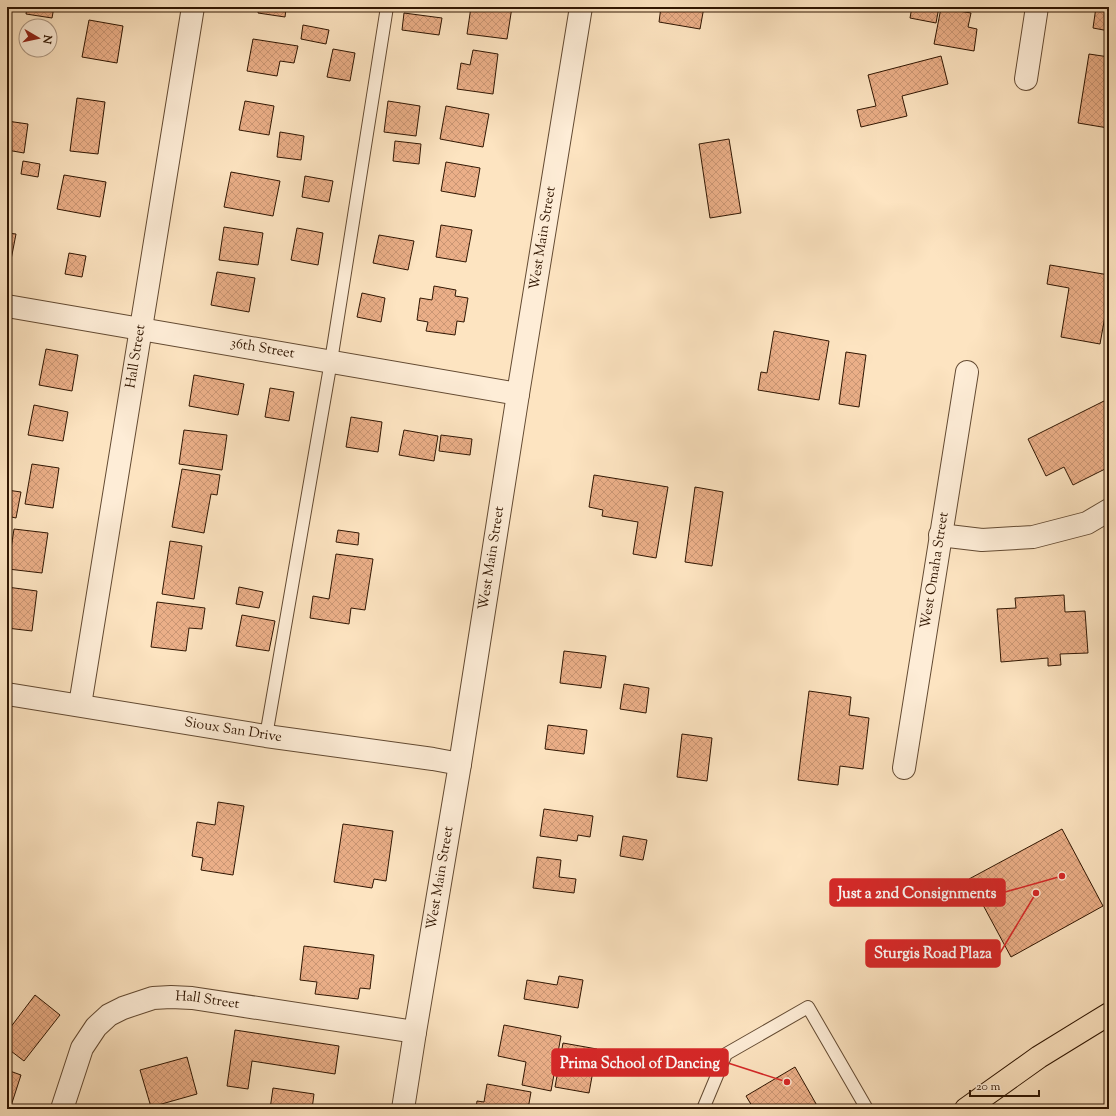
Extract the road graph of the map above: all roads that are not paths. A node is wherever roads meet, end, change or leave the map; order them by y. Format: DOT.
graph roads {
  1 [pos="193,7"];
  2 [pos="387,7"];
  3 [pos="581,7"];
  4 [pos="1037,7"];
  5 [pos="1026,79"];
  6 [pos="7,306"];
  7 [pos="141,328"];
  8 [pos="331,361"];
  9 [pos="967,372"];
  10 [pos="518,394"];
  11 [pos="1109,510"];
  12 [pos="940,535"];
  13 [pos="7,694"];
  14 [pos="80,705"];
  15 [pos="266,736"];
  16 [pos="460,764"];
  17 [pos="904,768"];
  18 [pos="1109,1014"];
  19 [pos="414,1032"];
  20 [pos="62,1109"];
  21 [pos="403,1109"];
  22 [pos="703,1109"];
  23 [pos="867,1109"];
  24 [pos="966,1109"];
  1 -- 7 [label="street, Hall Street"];
  2 -- 8 [label="lane"];
  3 -- 10 [label="street, West Main Street"];
  4 -- 5 [label="street"];
  6 -- 7 [label="street, 36th Street"];
  7 -- 8 [label="street, 36th Street"];
  7 -- 14 [label="street, Hall Street"];
  8 -- 10 [label="street, 36th Street"];
  8 -- 15 [label="lane"];
  9 -- 12 [label="street, West Omaha Street"];
  10 -- 16 [label="street, West Main Street"];
  11 -- 12 [label="street"];
  12 -- 17 [label="street, West Omaha Street"];
  13 -- 14 [label="street, Sioux San Drive"];
  14 -- 15 [label="street, Sioux San Drive"];
  15 -- 16 [label="street, Sioux San Drive"];
  16 -- 19 [label="street, West Main Street"];
  18 -- 24 [label="main road"];
  19 -- 20 [label="street, Hall Street"];
  19 -- 21 [label="street, West Main Street"];
  22 -- 23 [label="lane"];
}
